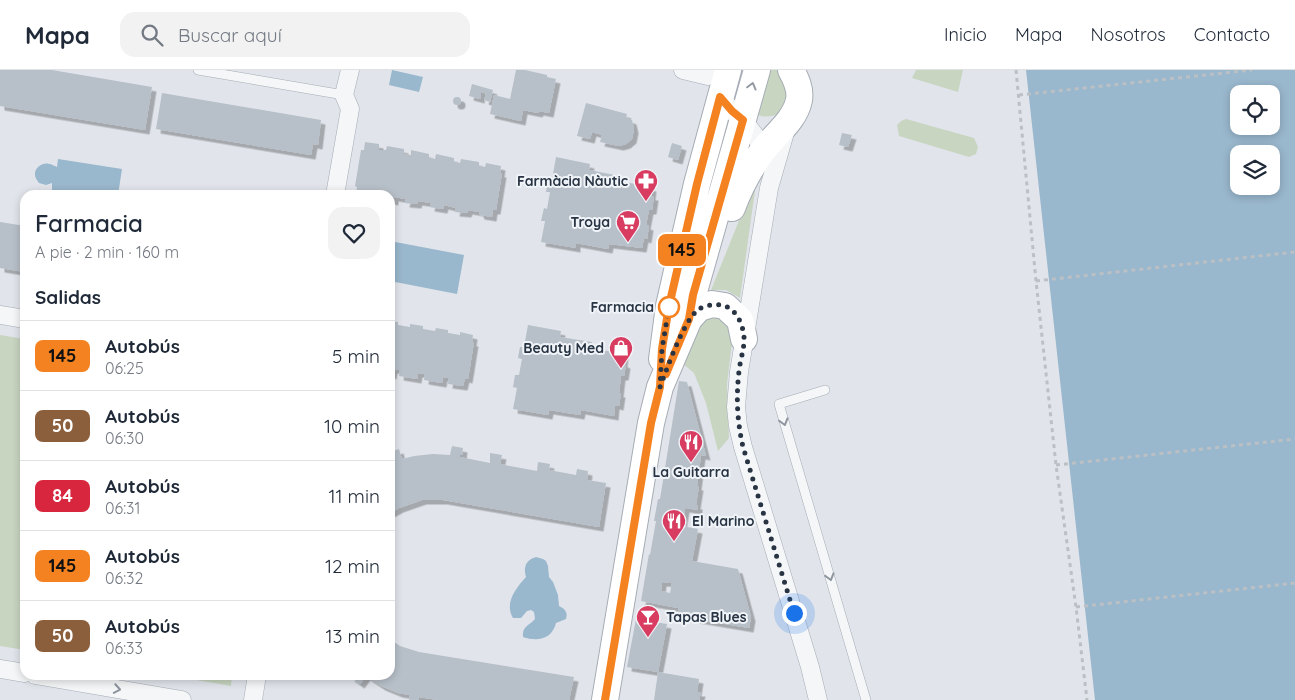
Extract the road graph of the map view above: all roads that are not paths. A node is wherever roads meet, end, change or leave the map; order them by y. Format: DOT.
graph roads {
  1 [pos="198,70"];
  2 [pos="350,70"];
  3 [pos="683,70"];
  4 [pos="757,70"];
  5 [pos="791,70"];
  6 [pos="719,78"];
  7 [pos="344,95"];
  8 [pos="743,120"];
  9 [pos="788,121"];
  10 [pos="762,152"];
  11 [pos="769,188"];
  12 [pos="336,190"];
  13 [pos="0,315"];
  14 [pos="20,318"];
  15 [pos="689,319"];
  16 [pos="744,338"];
  17 [pos="660,387"];
  18 [pos="824,390"];
  19 [pos="0,669"];
  20 [pos="20,672"];
  21 [pos="64,680"];
  22 [pos="256,680"];
  23 [pos="182,700"];
  24 [pos="253,700"];
  25 [pos="605,700"];
  26 [pos="818,700"];
  27 [pos="866,700"];
  1 -- 7 [label="lane"];
  2 -- 7 [label="street"];
  3 -- 6 [label="street"];
  8 -- 4 [label="street, one-way"];
  5 -- 9 [label="street"];
  6 -- 8 [label="street"];
  6 -- 17 [label="street"];
  7 -- 12 [label="street"];
  8 -- 9 [label="street"];
  8 -- 10 [label="street"];
  8 -- 15 [label="street"];
  9 -- 10 [label="street"];
  9 -- 11 [label="street"];
  10 -- 11 [label="street"];
  10 -- 15 [label="street"];
  11 -- 16 [label="street"];
  13 -- 14 [label="street"];
  15 -- 16 [label="street"];
  15 -- 17 [label="street"];
  16 -- 26 [label="street"];
  17 -- 25 [label="street"];
  18 -- 27 [label="lane, one-way"];
  19 -- 20 [label="street"];
  21 -- 23 [label="street, one-way"];
  22 -- 24 [label="street"];
}
